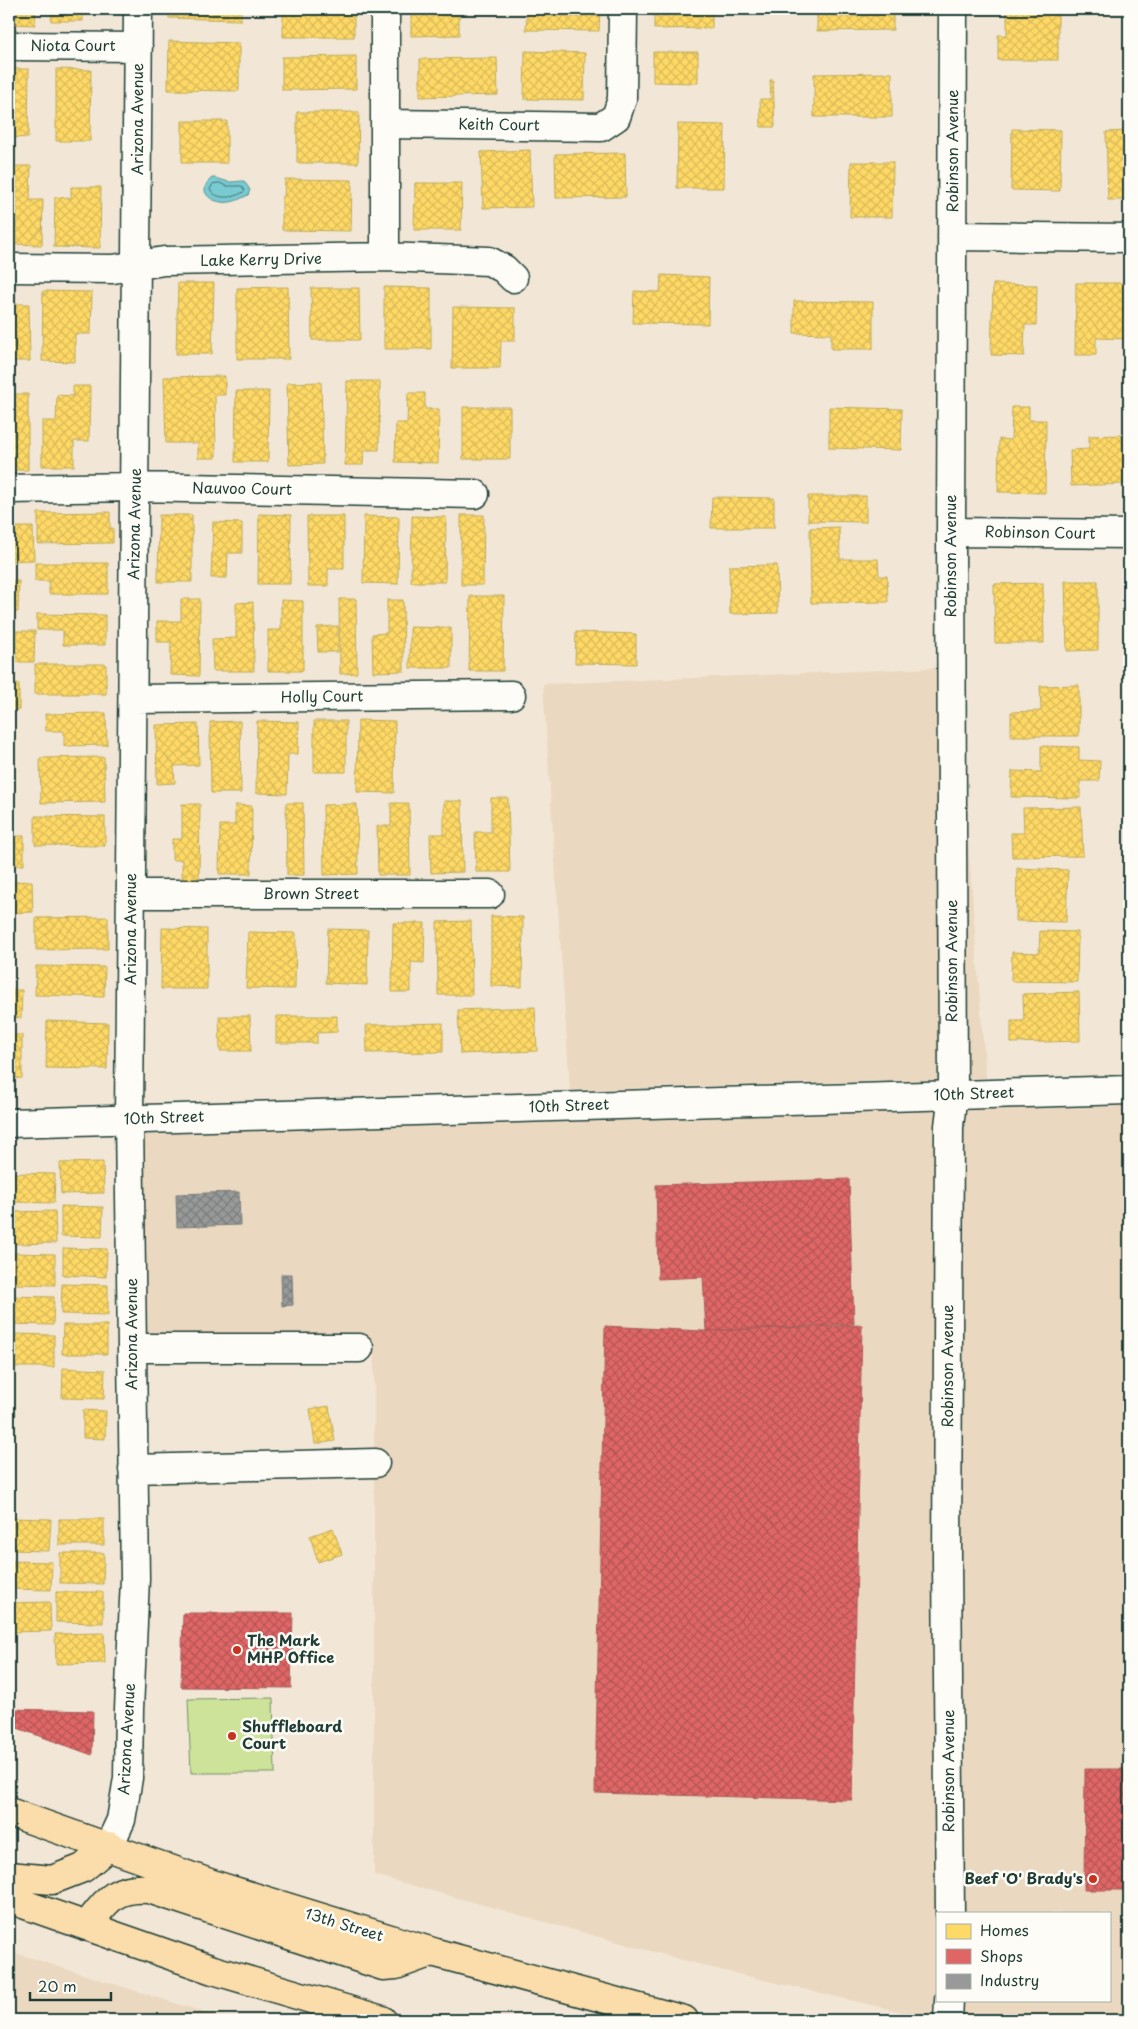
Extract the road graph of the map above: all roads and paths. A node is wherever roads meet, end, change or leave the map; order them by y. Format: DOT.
graph roads {
  1 [pos="138,9"];
  2 [pos="385,9"];
  3 [pos="623,9"];
  4 [pos="953,9"];
  5 [pos="9,46"];
  6 [pos="138,47"];
  7 [pos="385,124"];
  8 [pos="952,236"];
  9 [pos="1129,238"];
  10 [pos="384,257"];
  11 [pos="137,265"];
  12 [pos="9,268"];
  13 [pos="513,278"];
  14 [pos="136,487"];
  15 [pos="9,488"];
  16 [pos="475,494"];
  17 [pos="951,532"];
  18 [pos="1129,534"];
  19 [pos="511,695"];
  20 [pos="133,699"];
  21 [pos="132,894"];
  22 [pos="490,894"];
  23 [pos="1129,1090"];
  24 [pos="953,1094"];
  25 [pos="130,1119"];
  26 [pos="9,1123"];
  27 [pos="133,1348"];
  28 [pos="359,1348"];
  29 [pos="375,1463"];
  30 [pos="133,1469"];
  31 [pos="9,1812"];
  32 [pos="109,1846"];
  33 [pos="9,1876"];
  34 [pos="9,1899"];
  35 [pos="950,1912"];
  36 [pos="86,1926"];
  37 [pos="432,1952"];
  38 [pos="949,2002"];
  39 [pos="382,2020"];
  40 [pos="684,2020"];
  41 [pos="948,2020"];
  1 -- 6 [label="street, Arizona Avenue"];
  2 -- 7 [label="street"];
  3 -- 7 [label="street, Keith Court"];
  4 -- 8 [label="street, Robinson Avenue"];
  5 -- 6 [label="street, Niota Court"];
  6 -- 11 [label="street, Arizona Avenue"];
  7 -- 10 [label="street"];
  8 -- 9 [label="street"];
  8 -- 17 [label="street, Robinson Avenue"];
  10 -- 11 [label="street, Lake Kerry Drive"];
  10 -- 13 [label="street, Lake Kerry Drive"];
  11 -- 12 [label="street, Lake Kerry Drive"];
  11 -- 14 [label="street, Arizona Avenue"];
  14 -- 15 [label="street, Nauvoo Court"];
  14 -- 16 [label="street, Nauvoo Court"];
  14 -- 20 [label="street, Arizona Avenue"];
  17 -- 18 [label="street, Robinson Court"];
  17 -- 24 [label="street, Robinson Avenue"];
  19 -- 20 [label="street, Holly Court"];
  20 -- 21 [label="street, Arizona Avenue"];
  21 -- 22 [label="street, Brown Street"];
  21 -- 25 [label="street, Arizona Avenue"];
  23 -- 24 [label="street, 10th Street"];
  24 -- 25 [label="street, 10th Street"];
  24 -- 35 [label="street, Robinson Avenue"];
  25 -- 26 [label="street, 10th Street"];
  25 -- 27 [label="street, Arizona Avenue"];
  27 -- 28 [label="street"];
  27 -- 30 [label="street, Arizona Avenue"];
  29 -- 30 [label="street"];
  30 -- 32 [label="street, Arizona Avenue"];
  31 -- 32 [label="highway, 13th Street"];
  32 -- 33 [label="highway"];
  32 -- 37 [label="highway, 13th Street"];
  34 -- 36 [label="highway"];
  36 -- 37 [label="highway"];
  36 -- 39 [label="highway"];
  37 -- 40 [label="highway, 13th Street"];
  38 -- 41 [label="street"];
}
